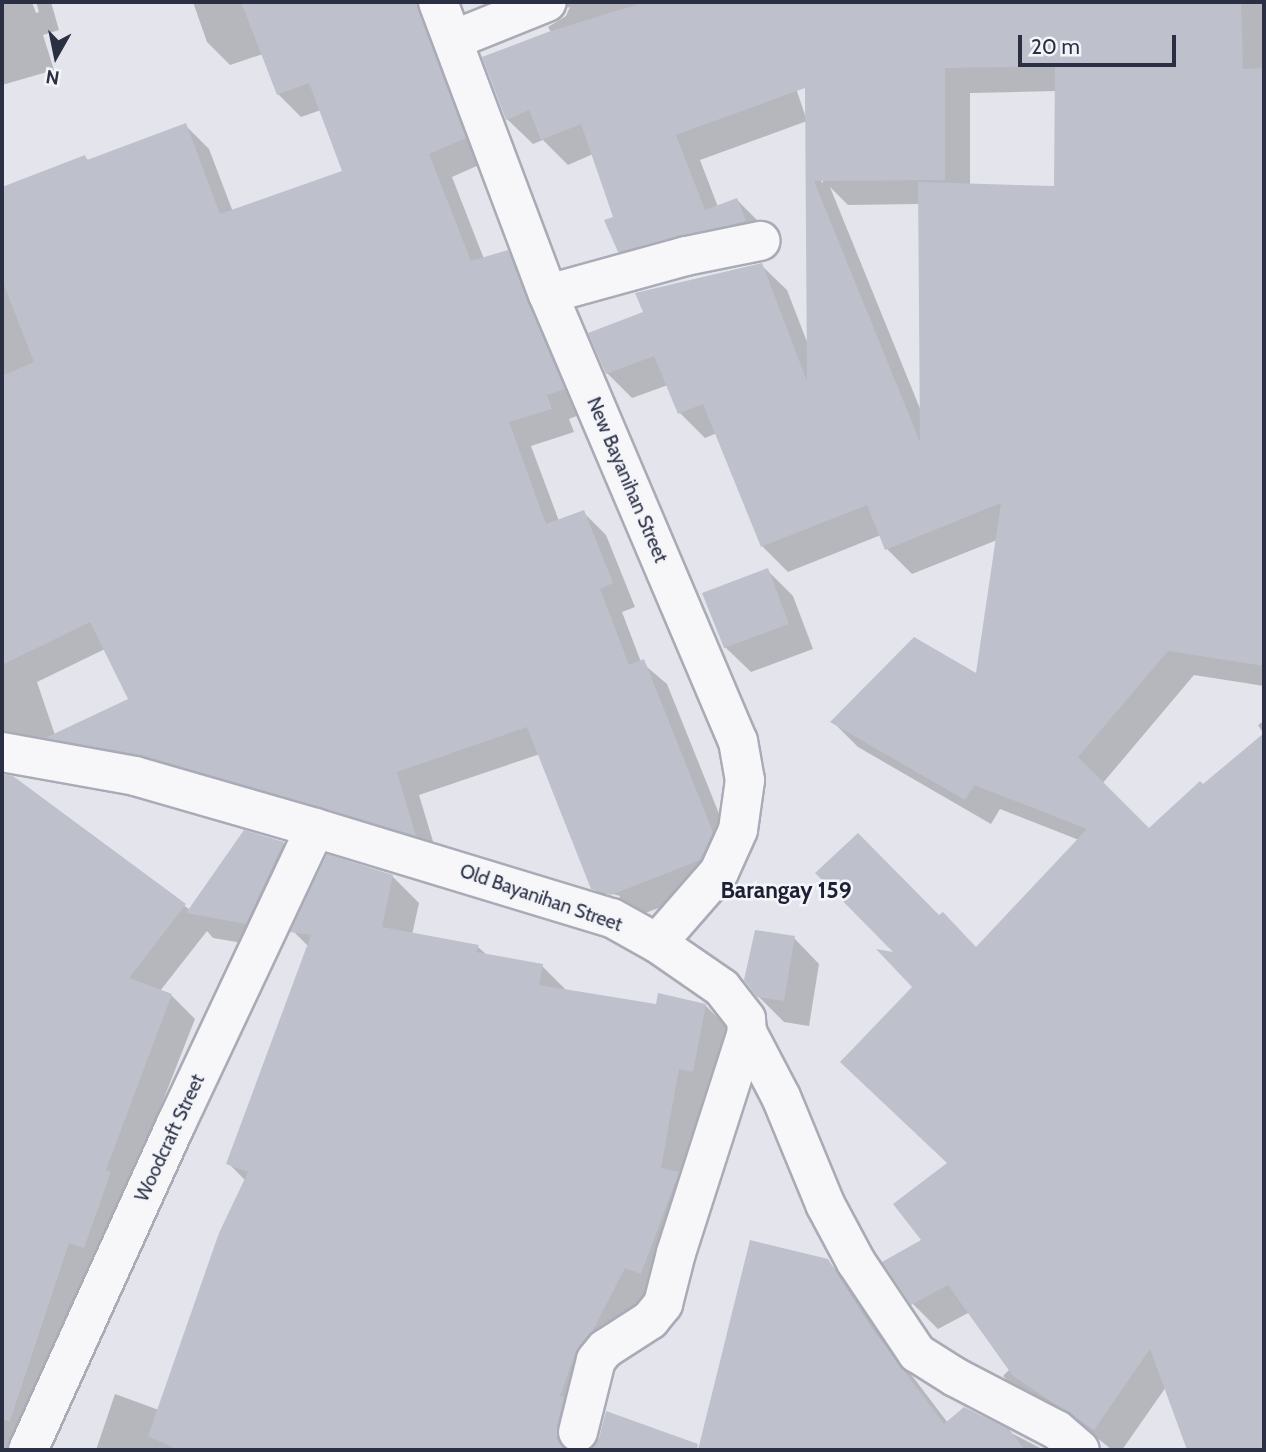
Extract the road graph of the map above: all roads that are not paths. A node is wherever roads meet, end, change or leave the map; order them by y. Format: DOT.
graph roads {
  1 [pos="438,2"];
  2 [pos="547,2"];
  3 [pos="453,40"];
  4 [pos="760,241"];
  5 [pos="548,294"];
  6 [pos="2,752"];
  7 [pos="315,828"];
  8 [pos="657,943"];
  9 [pos="747,1032"];
  10 [pos="578,1432"];
  11 [pos="29,1450"];
  12 [pos="1080,1450"];
  1 -- 3 [label="street, New Bayanihan Street"];
  2 -- 3 [label="street"];
  3 -- 5 [label="street, New Bayanihan Street"];
  4 -- 5 [label="street"];
  5 -- 8 [label="street, New Bayanihan Street"];
  6 -- 7 [label="street, Old Bayanihan Street"];
  7 -- 8 [label="street, Old Bayanihan Street"];
  7 -- 11 [label="street, Woodcraft Street"];
  8 -- 9 [label="street, Old Bayanihan Street"];
  9 -- 10 [label="street"];
  9 -- 12 [label="street, Old Bayanihan Street"];
}
